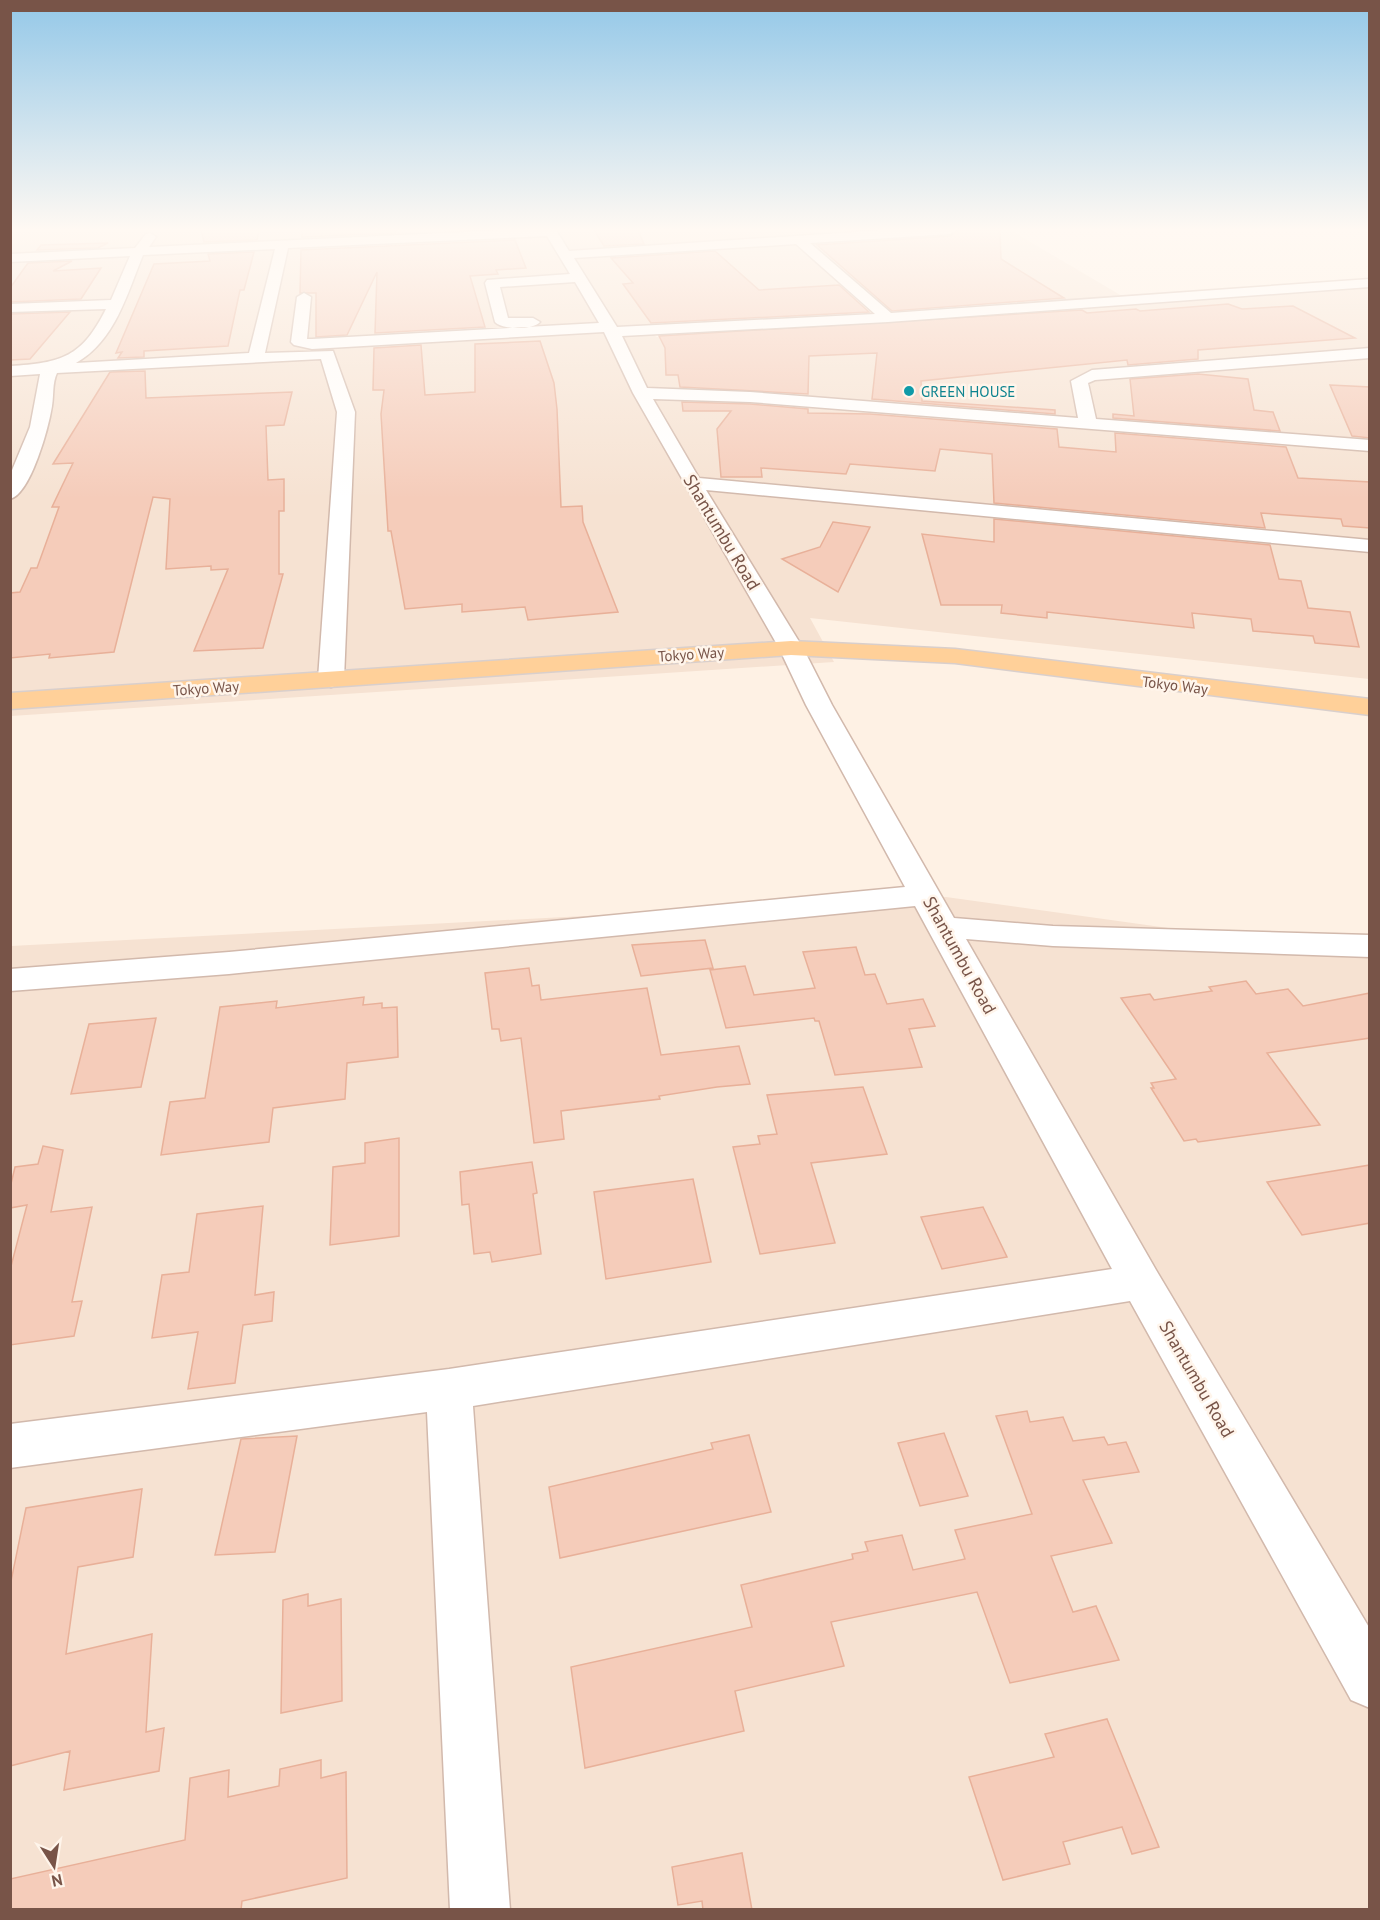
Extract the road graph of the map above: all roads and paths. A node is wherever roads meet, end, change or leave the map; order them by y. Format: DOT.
graph roads {
  1 [pos="108,320"];
  2 [pos="265,320"];
  3 [pos="301,320"];
  4 [pos="501,320"];
  5 [pos="520,320"];
  6 [pos="570,320"];
  7 [pos="604,320"];
  8 [pos="832,320"];
  9 [pos="608,326"];
  10 [pos="1370,353"];
  11 [pos="1330,356"];
  12 [pos="256,358"];
  13 [pos="51,369"];
  14 [pos="1356,370"];
  15 [pos="10,371"];
  16 [pos="641,393"];
  17 [pos="1088,423"];
  18 [pos="1370,446"];
  19 [pos="692,483"];
  20 [pos="10,493"];
  21 [pos="1370,546"];
  22 [pos="791,648"];
  23 [pos="331,679"];
  24 [pos="10,701"];
  25 [pos="1370,707"];
  26 [pos="927,895"];
  27 [pos="945,927"];
  28 [pos="1370,946"];
  29 [pos="10,980"];
  30 [pos="1141,1282"];
  31 [pos="449,1389"];
  32 [pos="10,1446"];
  33 [pos="1370,1681"];
  34 [pos="480,1910"];
  1 -- 13 [label="street"];
  2 -- 12 [label="street"];
  3 -- 9 [label="street"];
  4 -- 5 [label="street"];
  6 -- 9 [label="street"];
  7 -- 9 [label="street, Shantumbu Road"];
  8 -- 9 [label="street"];
  9 -- 16 [label="street, Shantumbu Road"];
  10 -- 11 [label="street"];
  11 -- 14 [label="street"];
  11 -- 17 [label="street"];
  12 -- 13 [label="street"];
  12 -- 23 [label="street"];
  13 -- 15 [label="street"];
  13 -- 20 [label="street"];
  16 -- 17 [label="street"];
  16 -- 19 [label="street, Shantumbu Road"];
  17 -- 18 [label="street"];
  19 -- 21 [label="street"];
  19 -- 22 [label="street, Shantumbu Road"];
  22 -- 23 [label="main road, Tokyo Way"];
  22 -- 25 [label="main road, Tokyo Way"];
  22 -- 26 [label="street, Shantumbu Road"];
  23 -- 24 [label="main road, Tokyo Way"];
  26 -- 27 [label="street, Shantumbu Road"];
  26 -- 29 [label="street"];
  27 -- 28 [label="street"];
  27 -- 30 [label="street, Shantumbu Road"];
  30 -- 31 [label="street"];
  30 -- 33 [label="street, Shantumbu Road"];
  31 -- 32 [label="street"];
  31 -- 34 [label="street"];
}
